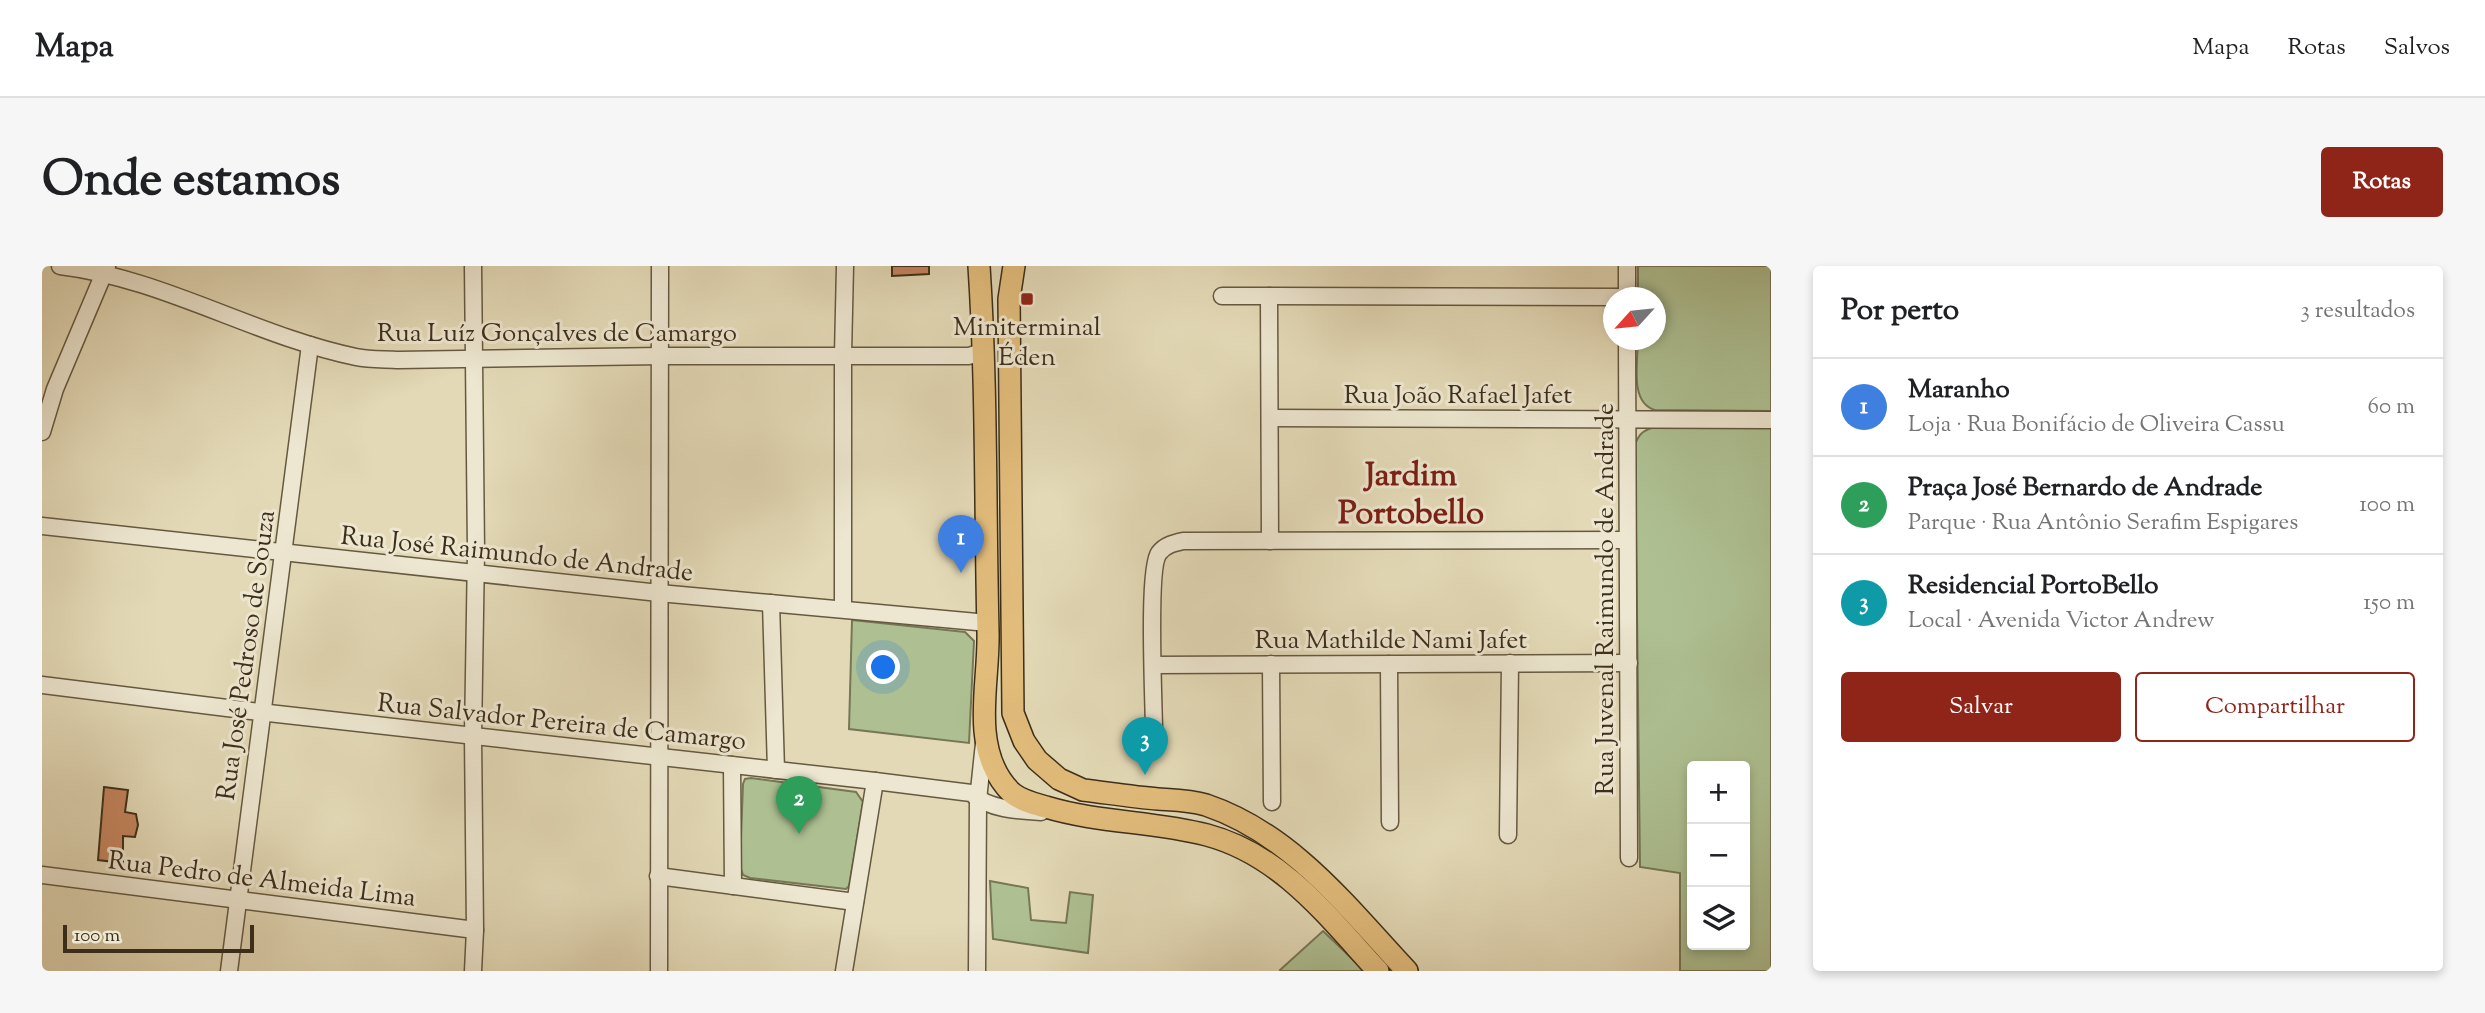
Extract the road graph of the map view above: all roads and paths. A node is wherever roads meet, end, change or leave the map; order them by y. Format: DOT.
graph roads {
  1 [pos="60,266"];
  2 [pos="473,266"];
  3 [pos="660,266"];
  4 [pos="845,266"];
  5 [pos="979,266"];
  6 [pos="1014,266"];
  7 [pos="1627,266"];
  8 [pos="105,269"];
  9 [pos="1627,287"];
  10 [pos="1222,296"];
  11 [pos="1269,296"];
  12 [pos="1603,297"];
  13 [pos="1009,326"];
  14 [pos="310,345"];
  15 [pos="1627,350"];
  16 [pos="984,351"];
  17 [pos="843,355"];
  18 [pos="661,356"];
  19 [pos="473,358"];
  20 [pos="1270,418"];
  21 [pos="1628,419"];
  22 [pos="1771,420"];
  23 [pos="42,432"];
  24 [pos="42,526"];
  25 [pos="1627,540"];
  26 [pos="1270,541"];
  27 [pos="284,553"];
  28 [pos="475,573"];
  29 [pos="659,593"];
  30 [pos="771,603"];
  31 [pos="843,608"];
  32 [pos="988,623"];
  33 [pos="1510,663"];
  34 [pos="1629,663"];
  35 [pos="1271,664"];
  36 [pos="1389,664"];
  37 [pos="1153,665"];
  38 [pos="42,685"];
  39 [pos="1013,699"];
  40 [pos="261,712"];
  41 [pos="985,731"];
  42 [pos="1154,732"];
  43 [pos="473,736"];
  44 [pos="659,756"];
  45 [pos="732,765"];
  46 [pos="776,769"];
  47 [pos="875,781"];
  48 [pos="1160,797"];
  49 [pos="978,800"];
  50 [pos="1272,802"];
  51 [pos="1072,815"];
  52 [pos="1105,820"];
  53 [pos="1390,822"];
  54 [pos="1508,835"];
  55 [pos="1629,858"];
  56 [pos="42,875"];
  57 [pos="658,876"];
  58 [pos="733,886"];
  59 [pos="236,901"];
  60 [pos="855,902"];
  61 [pos="475,930"];
  62 [pos="229,971"];
  63 [pos="473,971"];
  64 [pos="659,971"];
  65 [pos="844,971"];
  66 [pos="977,971"];
  67 [pos="1378,971"];
  68 [pos="1407,971"];
  1 -- 8 [label="street, Rua Luíz Gonçalves de Camargo"];
  2 -- 19 [label="street"];
  3 -- 18 [label="street"];
  4 -- 17 [label="street"];
  5 -- 16 [label="main road"];
  6 -- 13 [label="main road"];
  7 -- 9 [label="street"];
  8 -- 14 [label="street, Rua Luíz Gonçalves de Camargo"];
  8 -- 23 [label="street"];
  10 -- 11 [label="street"];
  11 -- 12 [label="street"];
  11 -- 20 [label="street"];
  13 -- 16 [label="main road"];
  13 -- 39 [label="main road"];
  14 -- 19 [label="street, Rua Luíz Gonçalves de Camargo"];
  14 -- 27 [label="street, Rua José Pedroso de Souza"];
  15 -- 21 [label="street, Rua Juvenal Raimundo de Andrade"];
  16 -- 17 [label="street, Rua Luíz Gonçalves de Camargo"];
  16 -- 32 [label="main road"];
  17 -- 18 [label="street, Rua Luíz Gonçalves de Camargo"];
  17 -- 31 [label="street"];
  18 -- 19 [label="street, Rua Luíz Gonçalves de Camargo"];
  18 -- 29 [label="street"];
  19 -- 28 [label="street"];
  20 -- 21 [label="street, Rua João Rafael Jafet"];
  20 -- 26 [label="street"];
  21 -- 22 [label="street, Rua João Rafael Jafet"];
  21 -- 25 [label="street, Rua Juvenal Raimundo de Andrade"];
  24 -- 27 [label="street, Rua José Raimundo de Andrade"];
  25 -- 26 [label="street"];
  25 -- 34 [label="street, Rua Juvenal Raimundo de Andrade"];
  26 -- 37 [label="street"];
  27 -- 28 [label="street, Rua José Raimundo de Andrade"];
  27 -- 40 [label="street, Rua José Pedroso de Souza"];
  28 -- 29 [label="street, Rua José Raimundo de Andrade"];
  28 -- 43 [label="street"];
  29 -- 30 [label="street, Rua José Raimundo de Andrade"];
  29 -- 44 [label="street"];
  30 -- 31 [label="street, Rua José Raimundo de Andrade"];
  30 -- 46 [label="street"];
  31 -- 32 [label="street, Rua José Raimundo de Andrade"];
  32 -- 39 [label="main road"];
  32 -- 41 [label="main road"];
  33 -- 34 [label="street, Rua Mathilde Nami Jafet"];
  33 -- 36 [label="street, Rua Mathilde Nami Jafet"];
  33 -- 54 [label="street"];
  34 -- 55 [label="street, Rua Juvenal Raimundo de Andrade"];
  35 -- 36 [label="street, Rua Mathilde Nami Jafet"];
  35 -- 37 [label="street, Rua Mathilde Nami Jafet"];
  35 -- 50 [label="street"];
  36 -- 53 [label="street"];
  37 -- 42 [label="street"];
  38 -- 40 [label="street, Rua Salvador Pereira de Camargo"];
  39 -- 48 [label="main road"];
  40 -- 43 [label="street, Rua Salvador Pereira de Camargo"];
  40 -- 59 [label="street, Rua José Pedroso de Souza"];
  41 -- 49 [label="street"];
  41 -- 51 [label="main road"];
  43 -- 44 [label="street, Rua Salvador Pereira de Camargo"];
  43 -- 61 [label="street"];
  44 -- 45 [label="street, Rua Salvador Pereira de Camargo"];
  44 -- 57 [label="street"];
  45 -- 46 [label="street, Rua Salvador Pereira de Camargo"];
  45 -- 58 [label="street"];
  46 -- 47 [label="street, Rua Salvador Pereira de Camargo"];
  47 -- 49 [label="street, Rua Salvador Pereira de Camargo"];
  47 -- 60 [label="street"];
  48 -- 52 [label="main road"];
  48 -- 68 [label="main road"];
  49 -- 51 [label="street, Rua Salvador Pereira de Camargo"];
  49 -- 66 [label="street"];
  51 -- 52 [label="main road"];
  52 -- 67 [label="main road"];
  56 -- 59 [label="street, Rua Pedro de Almeida Lima"];
  57 -- 58 [label="street"];
  57 -- 64 [label="street"];
  58 -- 60 [label="street"];
  59 -- 61 [label="street, Rua Pedro de Almeida Lima"];
  59 -- 62 [label="street, Rua José Pedroso de Souza"];
  60 -- 65 [label="street"];
  61 -- 63 [label="street"];
}
